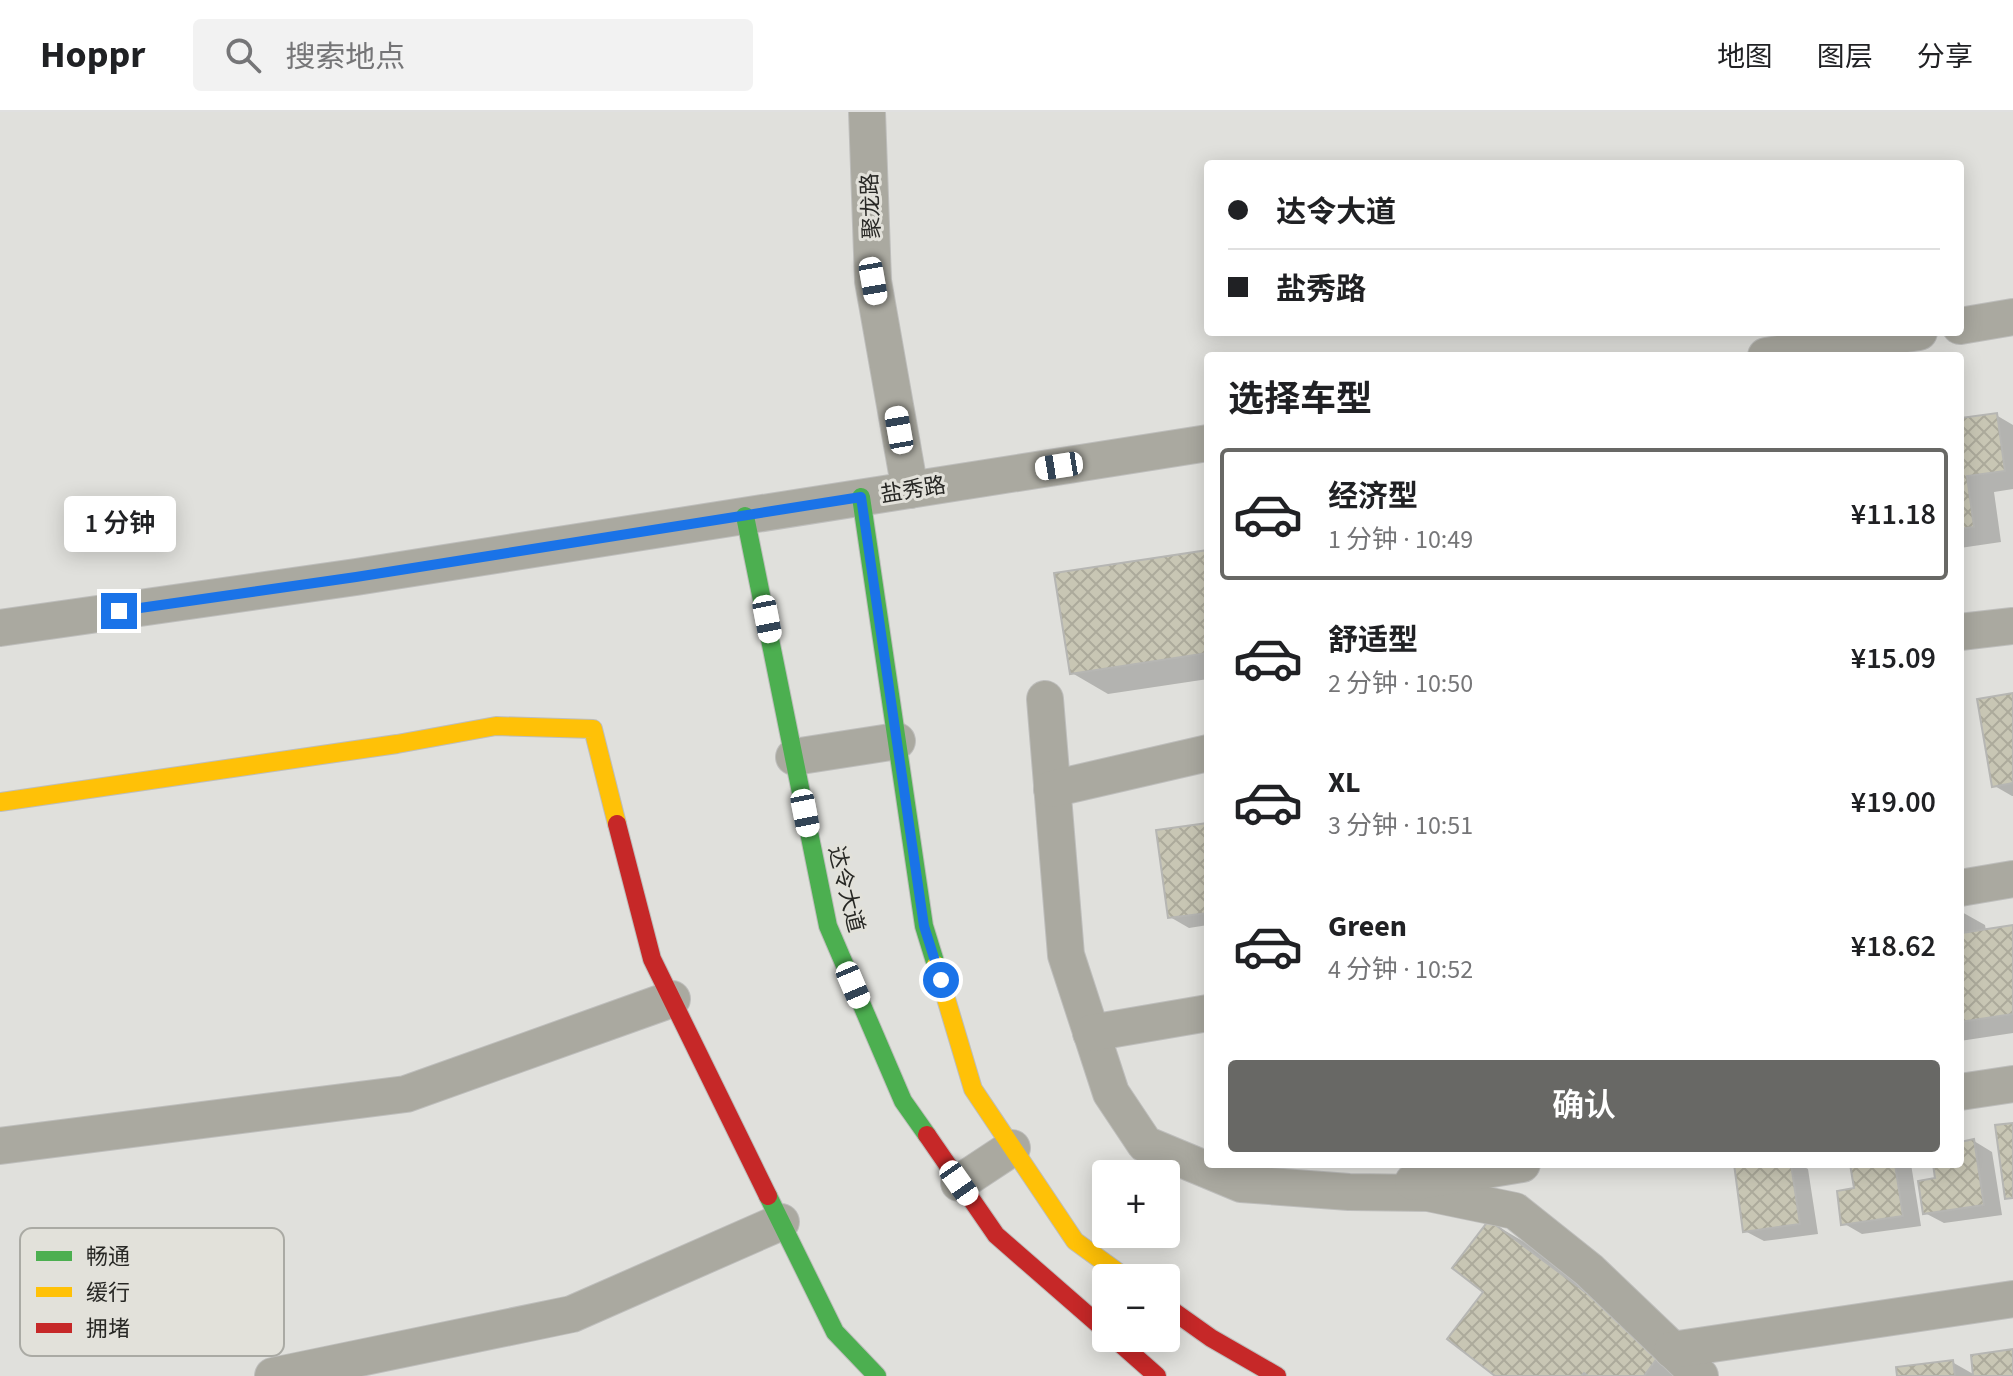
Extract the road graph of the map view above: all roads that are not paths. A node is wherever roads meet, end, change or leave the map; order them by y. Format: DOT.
graph roads {
  1 [pos="867,112"];
  2 [pos="2013,317"];
  3 [pos="1964,325"];
  4 [pos="1894,336"];
  5 [pos="1792,352"];
  6 [pos="1204,444"];
  7 [pos="910,490"];
  8 [pos="861,497"];
  9 [pos="745,516"];
  10 [pos="2013,626"];
  11 [pos="0,628"];
  12 [pos="1964,632"];
  13 [pos="1045,699"];
  14 [pos="897,741"];
  15 [pos="1204,754"];
  16 [pos="794,757"];
  17 [pos="1052,789"];
  18 [pos="0,802"];
  19 [pos="2013,879"];
  20 [pos="1964,887"];
  21 [pos="672,999"];
  22 [pos="1204,1014"];
  23 [pos="1091,1033"];
  24 [pos="2013,1084"];
  25 [pos="1964,1091"];
  26 [pos="0,1146"];
  27 [pos="1012,1148"];
  28 [pos="1497,1168"];
  29 [pos="959,1183"];
  30 [pos="1349,1192"];
  31 [pos="781,1222"];
  32 [pos="1107,1264"];
  33 [pos="2013,1299"];
  34 [pos="1180,1316"];
  35 [pos="1092,1319"];
  36 [pos="1672,1350"];
  37 [pos="1130,1352"];
  38 [pos="273,1376"];
  39 [pos="877,1376"];
  40 [pos="1157,1376"];
  41 [pos="1277,1376"];
  42 [pos="1700,1376"];
  1 -- 7 [label="street, 聚龙路"];
  2 -- 3 [label="street"];
  4 -- 5 [label="street"];
  6 -- 7 [label="street, 盐秀路"];
  7 -- 8 [label="street, 盐秀路"];
  8 -- 9 [label="street, 盐秀路"];
  8 -- 14 [label="street"];
  9 -- 11 [label="street, 盐秀路"];
  9 -- 16 [label="street, 达令大道"];
  10 -- 12 [label="street"];
  13 -- 17 [label="street"];
  14 -- 16 [label="street"];
  14 -- 27 [label="street"];
  15 -- 17 [label="street"];
  16 -- 29 [label="street, 达令大道"];
  17 -- 23 [label="street"];
  18 -- 21 [label="street"];
  19 -- 20 [label="street"];
  21 -- 26 [label="street"];
  21 -- 31 [label="street"];
  22 -- 23 [label="street"];
  23 -- 30 [label="street"];
  24 -- 25 [label="street"];
  27 -- 29 [label="street"];
  27 -- 32 [label="street"];
  28 -- 30 [label="street"];
  29 -- 35 [label="street, 达令大道"];
  30 -- 36 [label="street"];
  31 -- 38 [label="street"];
  31 -- 39 [label="street"];
  33 -- 36 [label="street"];
  34 -- 41 [label="street"];
  36 -- 42 [label="street"];
  37 -- 40 [label="street"];
}
